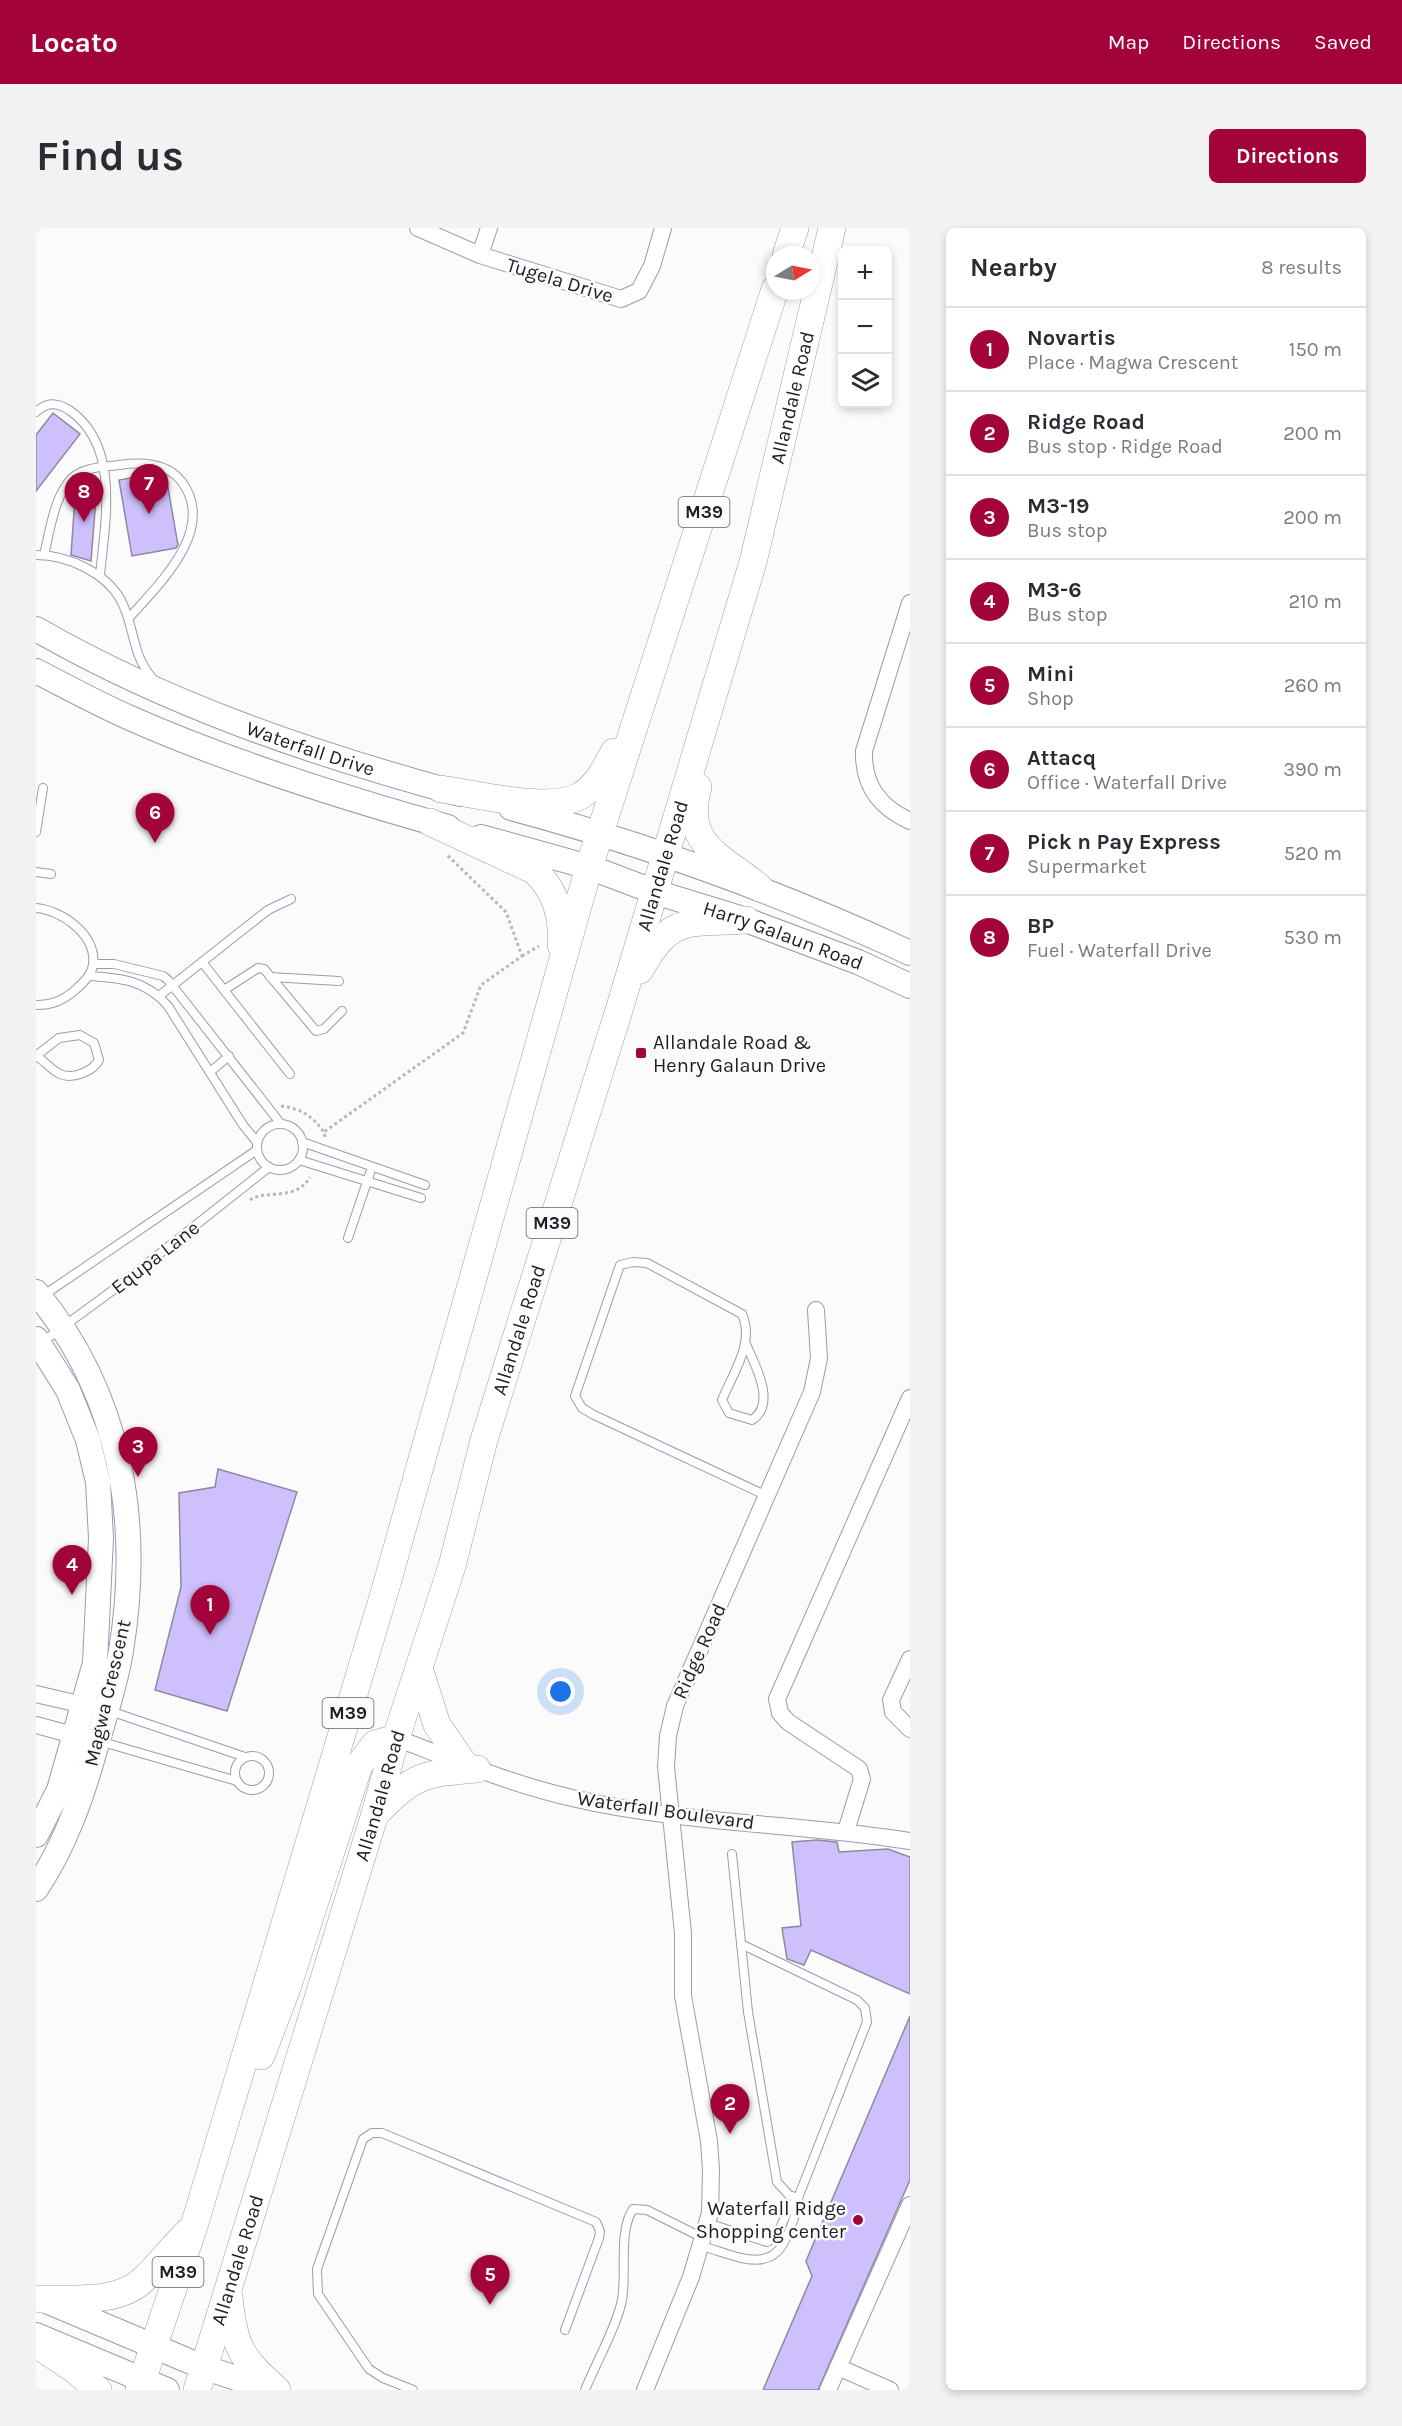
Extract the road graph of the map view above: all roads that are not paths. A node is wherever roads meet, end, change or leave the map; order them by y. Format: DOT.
graph roads {
  1 [pos="418,228"];
  2 [pos="489,228"];
  3 [pos="663,228"];
  4 [pos="795,228"];
  5 [pos="832,228"];
  6 [pos="789,246"];
  7 [pos="480,255"];
  8 [pos="771,300"];
  9 [pos="36,412"];
  10 [pos="103,467"];
  11 [pos="40,555"];
  12 [pos="100,575"];
  13 [pos="910,603"];
  14 [pos="129,618"];
  15 [pos="36,629"];
  16 [pos="36,671"];
  17 [pos="167,694"];
  18 [pos="638,711"];
  19 [pos="706,718"];
  20 [pos="43,788"];
  21 [pos="441,789"];
  22 [pos="910,821"];
  23 [pos="430,822"];
  24 [pos="36,832"];
  25 [pos="600,832"];
  26 [pos="665,855"];
  27 [pos="589,867"];
  28 [pos="36,872"];
  29 [pos="51,874"];
  30 [pos="760,888"];
  31 [pos="655,892"];
  32 [pos="291,899"];
  33 [pos="36,908"];
  34 [pos="746,920"];
  35 [pos="910,953"];
  36 [pos="202,962"];
  37 [pos="93,964"];
  38 [pos="89,976"];
  39 [pos="270,977"];
  40 [pos="339,981"];
  41 [pos="173,985"];
  42 [pos="910,986"];
  43 [pos="557,988"];
  44 [pos="224,990"];
  45 [pos="159,996"];
  46 [pos="36,1005"];
  47 [pos="620,1007"];
  48 [pos="342,1011"];
  49 [pos="37,1055"];
  50 [pos="229,1056"];
  51 [pos="210,1072"];
  52 [pos="290,1074"];
  53 [pos="281,1124"];
  54 [pos="302,1142"];
  55 [pos="257,1146"];
  56 [pos="299,1160"];
  57 [pos="269,1167"];
  58 [pos="372,1167"];
  59 [pos="368,1182"];
  60 [pos="425,1185"];
  61 [pos="421,1198"];
  62 [pos="348,1238"];
  63 [pos="38,1297"];
  64 [pos="816,1310"];
  65 [pos="62,1328"];
  66 [pos="37,1343"];
  67 [pos="746,1344"];
  68 [pos="910,1398"];
  69 [pos="767,1496"];
  70 [pos="910,1659"];
  71 [pos="419,1668"];
  72 [pos="36,1694"];
  73 [pos="84,1705"];
  74 [pos="108,1710"];
  75 [pos="36,1725"];
  76 [pos="910,1729"];
  77 [pos="87,1738"];
  78 [pos="396,1738"];
  79 [pos="245,1757"];
  80 [pos="470,1766"];
  81 [pos="237,1781"];
  82 [pos="672,1814"];
  83 [pos="374,1817"];
  84 [pos="846,1831"];
  85 [pos="36,1835"];
  86 [pos="910,1841"];
  87 [pos="732,1854"];
  88 [pos="36,1888"];
  89 [pos="741,1944"];
  90 [pos="218,2142"];
  91 [pos="797,2199"];
  92 [pos="910,2205"];
  93 [pos="194,2226"];
  94 [pos="704,2236"];
  95 [pos="229,2287"];
  96 [pos="39,2297"];
  97 [pos="565,2330"];
  98 [pos="36,2335"];
  99 [pos="36,2344"];
  100 [pos="152,2346"];
  101 [pos="838,2367"];
  102 [pos="200,2379"];
  103 [pos="141,2385"];
  104 [pos="98,2390"];
  105 [pos="167,2390"];
  106 [pos="272,2390"];
  107 [pos="277,2390"];
  108 [pos="413,2390"];
  109 [pos="585,2390"];
  110 [pos="645,2390"];
  111 [pos="828,2390"];
  112 [pos="890,2390"];
  1 -- 7 [label="street, Tugela Drive"];
  2 -- 7 [label="street"];
  3 -- 7 [label="street, Tugela Drive"];
  4 -- 6 [label="main road"];
  5 -- 19 [label="main road, Allandale Road / M39"];
  8 -- 18 [label="main road, M39"];
  9 -- 10 [label="lane"];
  10 -- 11 [label="lane"];
  10 -- 12 [label="lane"];
  10 -- 14 [label="lane"];
  11 -- 12 [label="lane"];
  12 -- 14 [label="lane"];
  13 -- 22 [label="street"];
  14 -- 17 [label="lane"];
  15 -- 17 [label="main road, Waterfall Drive"];
  16 -- 23 [label="main road, Waterfall Drive"];
  17 -- 21 [label="main road, Waterfall Drive"];
  18 -- 21 [label="main road"];
  18 -- 25 [label="main road, M39"];
  19 -- 26 [label="main road, Allandale Road / M39"];
  19 -- 30 [label="main road"];
  20 -- 24 [label="lane"];
  21 -- 25 [label="main road, Waterfall Drive"];
  23 -- 27 [label="main road, Waterfall Drive"];
  23 -- 43 [label="main road"];
  25 -- 26 [label="main road, Harry Galaun Road"];
  25 -- 27 [label="main road, M39"];
  26 -- 30 [label="main road, Harry Galaun Road"];
  26 -- 31 [label="main road, Allandale Road / M39"];
  27 -- 31 [label="main road, Harry Galaun Road"];
  27 -- 43 [label="main road, M39"];
  28 -- 29 [label="lane"];
  30 -- 35 [label="main road, Harry Galaun Road"];
  31 -- 34 [label="main road, Harry Galaun Road"];
  31 -- 47 [label="main road, Allandale Road / M39"];
  32 -- 36 [label="lane"];
  33 -- 37 [label="lane"];
  34 -- 42 [label="main road, Harry Galaun Road"];
  34 -- 47 [label="main road"];
  36 -- 41 [label="lane"];
  36 -- 44 [label="lane"];
  37 -- 38 [label="lane"];
  37 -- 41 [label="lane"];
  38 -- 45 [label="lane"];
  38 -- 46 [label="lane"];
  39 -- 40 [label="lane"];
  39 -- 44 [label="lane"];
  39 -- 48 [label="lane"];
  41 -- 45 [label="lane"];
  41 -- 50 [label="lane"];
  43 -- 90 [label="main road, M39"];
  44 -- 52 [label="lane"];
  45 -- 51 [label="lane"];
  47 -- 71 [label="main road, Allandale Road / M39"];
  49 -- 49 [label="lane"];
  50 -- 51 [label="lane"];
  50 -- 53 [label="lane"];
  51 -- 55 [label="lane"];
  53 -- 54 [label="lane"];
  53 -- 55 [label="lane"];
  54 -- 56 [label="lane"];
  54 -- 58 [label="lane"];
  55 -- 57 [label="lane"];
  55 -- 63 [label="lane, Equpa Lane"];
  56 -- 57 [label="lane"];
  56 -- 59 [label="lane"];
  57 -- 65 [label="lane, Equpa Lane"];
  58 -- 59 [label="lane"];
  58 -- 60 [label="lane"];
  59 -- 61 [label="lane"];
  59 -- 62 [label="lane"];
  63 -- 65 [label="main road, Magwa Crescent"];
  64 -- 69 [label="street, Ridge Road"];
  65 -- 66 [label="lane, Equpa Lane"];
  65 -- 74 [label="main road, Magwa Crescent"];
  66 -- 73 [label="main road, Magwa Crescent"];
  67 -- 67 [label="lane"];
  67 -- 69 [label="lane"];
  68 -- 84 [label="street"];
  69 -- 82 [label="street, Ridge Road"];
  70 -- 76 [label="street"];
  71 -- 78 [label="main road, Allandale Road / M39"];
  71 -- 80 [label="main road"];
  72 -- 73 [label="street"];
  73 -- 74 [label="street"];
  73 -- 77 [label="main road, Magwa Crescent"];
  74 -- 77 [label="main road, Magwa Crescent"];
  74 -- 79 [label="lane"];
  75 -- 77 [label="street"];
  77 -- 81 [label="lane"];
  77 -- 85 [label="main road, Magwa Crescent"];
  77 -- 88 [label="main road, Magwa Crescent"];
  78 -- 80 [label="street, Waterfall Boulevard"];
  78 -- 83 [label="main road, Allandale Road / M39"];
  78 -- 90 [label="main road"];
  79 -- 81 [label="lane"];
  79 -- 81 [label="lane"];
  80 -- 82 [label="street, Waterfall Boulevard"];
  80 -- 83 [label="main road"];
  82 -- 84 [label="street, Waterfall Boulevard"];
  82 -- 94 [label="street, Ridge Road"];
  83 -- 95 [label="main road, Allandale Road / M39"];
  84 -- 86 [label="street, Waterfall Boulevard"];
  87 -- 89 [label="lane"];
  89 -- 91 [label="lane"];
  89 -- 91 [label="lane"];
  90 -- 93 [label="main road, M39"];
  91 -- 94 [label="lane"];
  91 -- 94 [label="lane"];
  92 -- 101 [label="street"];
  93 -- 96 [label="main road"];
  93 -- 100 [label="main road, M39"];
  94 -- 109 [label="lane"];
  94 -- 110 [label="street, Ridge Road"];
  95 -- 102 [label="main road, Allandale Road / M39"];
  95 -- 107 [label="main road"];
  96 -- 100 [label="main road"];
  97 -- 108 [label="lane"];
  98 -- 103 [label="main road"];
  99 -- 104 [label="main road"];
  100 -- 102 [label="main road"];
  100 -- 103 [label="main road, M39"];
  101 -- 111 [label="street"];
  101 -- 112 [label="street"];
  102 -- 106 [label="main road"];
  103 -- 105 [label="main road"];
}
